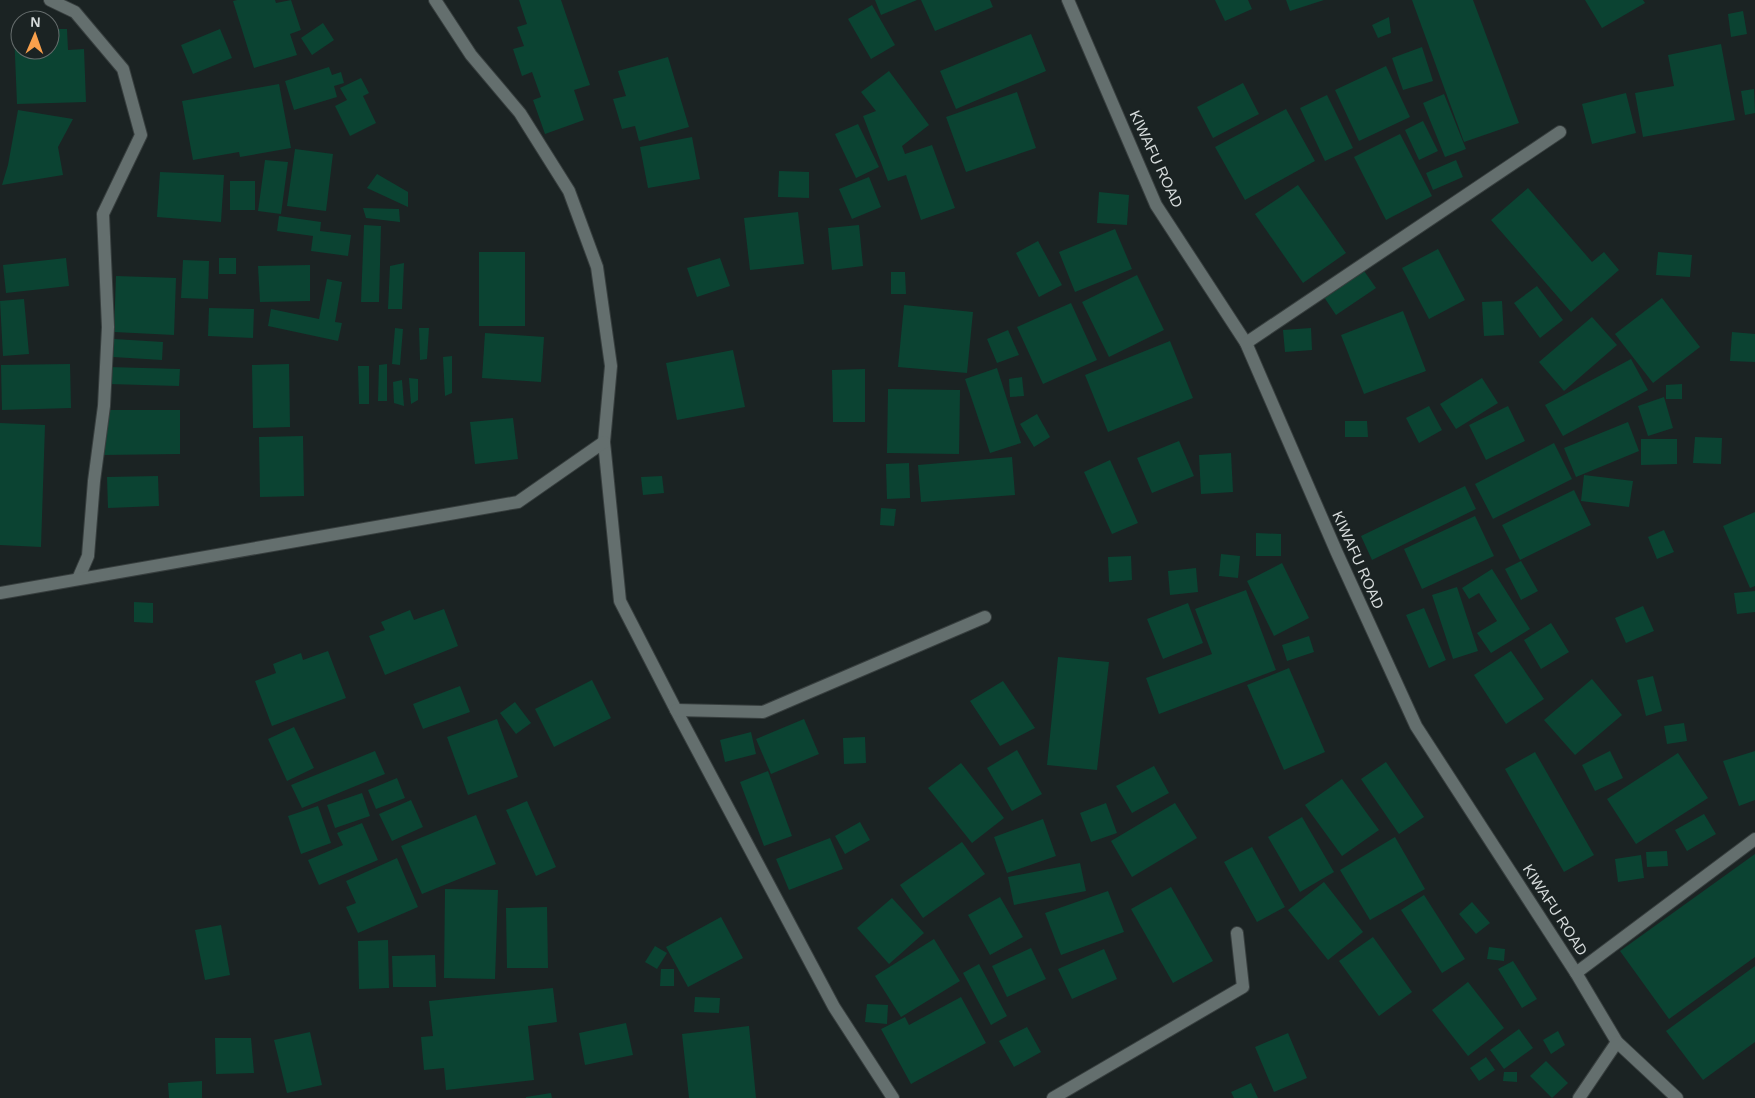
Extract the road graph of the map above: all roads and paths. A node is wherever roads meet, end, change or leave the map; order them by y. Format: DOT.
graph roads {
  1 [pos="50,0"];
  2 [pos="435,0"];
  3 [pos="1068,0"];
  4 [pos="1560,132"];
  5 [pos="1246,343"];
  6 [pos="604,442"];
  7 [pos="78,579"];
  8 [pos="0,593"];
  9 [pos="985,617"];
  10 [pos="676,710"];
  11 [pos="1755,839"];
  12 [pos="1237,933"];
  13 [pos="1576,973"];
  14 [pos="1617,1042"];
  15 [pos="892,1098"];
  16 [pos="1053,1098"];
  17 [pos="1579,1098"];
  18 [pos="1677,1098"];
  1 -- 7 [label="street"];
  2 -- 6 [label="street"];
  3 -- 5 [label="street, KIWAFU ROAD"];
  4 -- 5 [label="street"];
  5 -- 13 [label="street, KIWAFU ROAD"];
  6 -- 7 [label="street"];
  6 -- 10 [label="street"];
  7 -- 8 [label="street"];
  9 -- 10 [label="street"];
  10 -- 15 [label="street"];
  11 -- 13 [label="street"];
  12 -- 16 [label="street"];
  13 -- 14 [label="street, KIWAFU ROAD"];
  14 -- 17 [label="street"];
  14 -- 18 [label="street, KIWAFU ROAD"];
}
